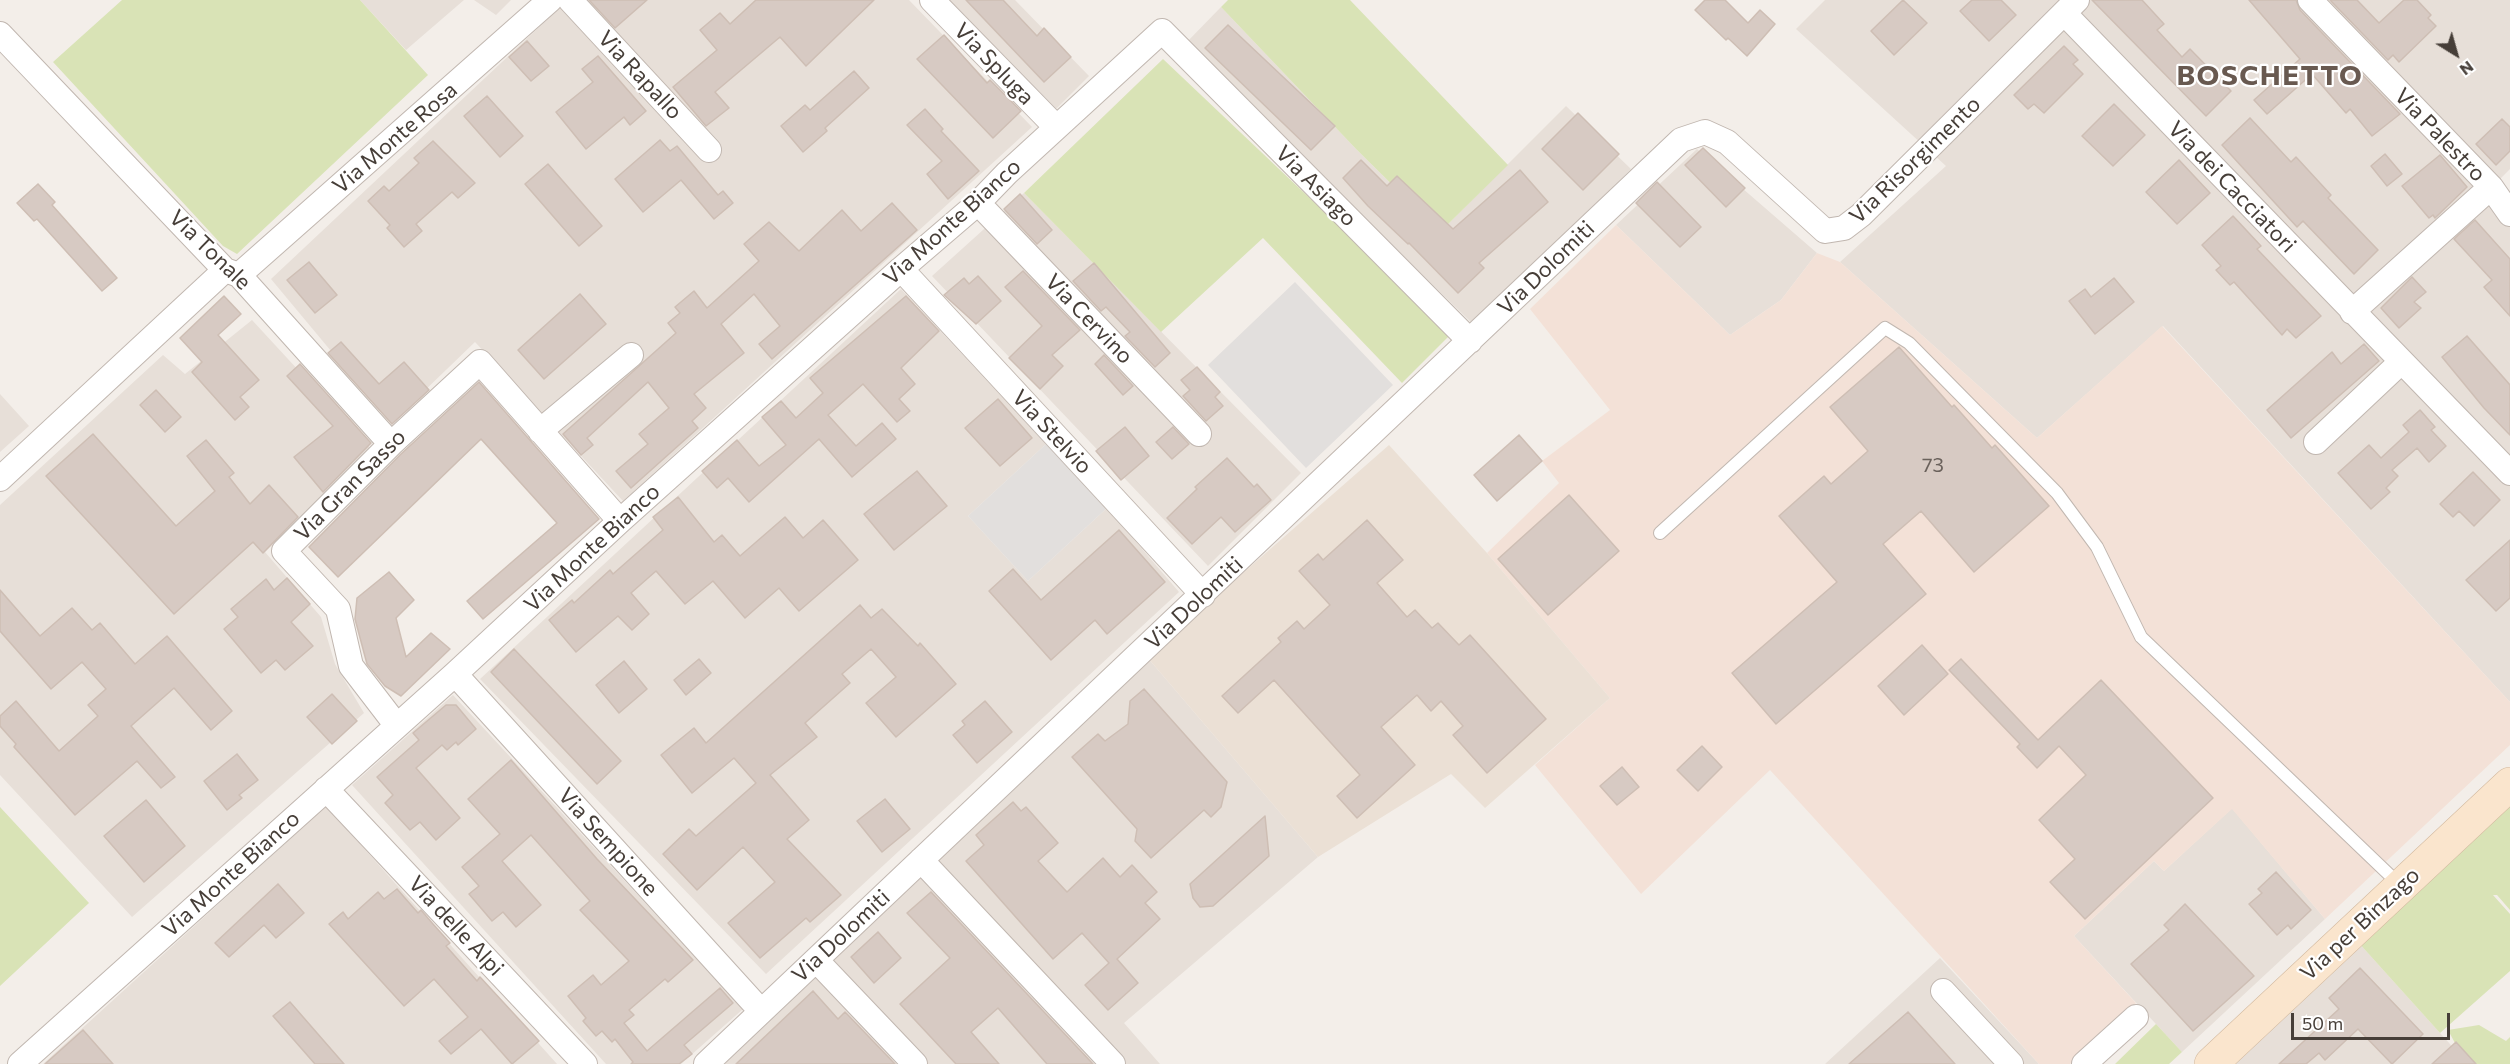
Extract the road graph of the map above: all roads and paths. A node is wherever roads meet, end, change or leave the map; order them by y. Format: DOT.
graph roads {
  1 [pos="550,0"];
  2 [pos="570,0"];
  3 [pos="932,0"];
  4 [pos="2310,0"];
  5 [pos="2070,7"];
  6 [pos="1162,31"];
  7 [pos="0,34"];
  8 [pos="1056,127"];
  9 [pos="1681,140"];
  10 [pos="709,150"];
  11 [pos="2491,187"];
  12 [pos="978,203"];
  13 [pos="2510,214"];
  14 [pos="901,269"];
  15 [pos="232,272"];
  16 [pos="2352,312"];
  17 [pos="1470,340"];
  18 [pos="631,355"];
  19 [pos="2401,362"];
  20 [pos="540,431"];
  21 [pos="1199,434"];
  22 [pos="2316,442"];
  23 [pos="391,444"];
  24 [pos="2510,474"];
  25 [pos="0,479"];
  26 [pos="620,521"];
  27 [pos="1660,533"];
  28 [pos="1203,595"];
  29 [pos="455,674"];
  30 [pos="397,726"];
  31 [pos="2510,784"];
  32 [pos="326,789"];
  33 [pos="921,860"];
  34 [pos="2401,886"];
  35 [pos="816,960"];
  36 [pos="1943,991"];
  37 [pos="761,1011"];
  38 [pos="2136,1017"];
  39 [pos="20,1064"];
  40 [pos="585,1064"];
  41 [pos="706,1064"];
  42 [pos="915,1064"];
  43 [pos="1113,1064"];
  44 [pos="2011,1064"];
  45 [pos="2084,1064"];
  46 [pos="2211,1064"];
  1 -- 15 [label="street, Via Monte Rosa"];
  2 -- 10 [label="street, Via Rapallo"];
  3 -- 8 [label="street, Via Spluga"];
  4 -- 11 [label="street, Via Palestro"];
  5 -- 9 [label="street, Via Risorgimento"];
  5 -- 16 [label="street, Via dei Cacciatori"];
  6 -- 8 [label="street, Via Monte Bianco"];
  6 -- 17 [label="street, Via Asiago"];
  7 -- 15 [label="street, Via Tonale"];
  8 -- 12 [label="street, Via Monte Bianco"];
  9 -- 17 [label="street, Via Dolomiti"];
  11 -- 13 [label="street"];
  11 -- 16 [label="street, Via Palestro"];
  12 -- 14 [label="street, Via Monte Bianco"];
  12 -- 21 [label="street, Via Cervino"];
  14 -- 26 [label="street, Via Monte Bianco"];
  14 -- 28 [label="street, Via Stelvio"];
  15 -- 23 [label="street, Via Tonale"];
  15 -- 25 [label="street, Via Monte Rosa"];
  16 -- 19 [label="street, Via dei Cacciatori"];
  17 -- 28 [label="street, Via Dolomiti"];
  18 -- 20 [label="street"];
  19 -- 22 [label="street"];
  19 -- 24 [label="street, Via dei Cacciatori"];
  20 -- 23 [label="street, Via Gran Sasso"];
  20 -- 26 [label="street"];
  23 -- 30 [label="street, Via Gran Sasso"];
  26 -- 29 [label="street, Via Monte Bianco"];
  27 -- 34 [label="lane"];
  28 -- 33 [label="street, Via Dolomiti"];
  29 -- 30 [label="street, Via Monte Bianco"];
  29 -- 37 [label="street, Via Sempione"];
  30 -- 32 [label="street, Via Monte Bianco"];
  31 -- 34 [label="main road, Via per Binzago"];
  32 -- 39 [label="street, Via Monte Bianco"];
  32 -- 40 [label="street, Via delle Alpi"];
  33 -- 35 [label="street, Via Dolomiti"];
  33 -- 43 [label="street"];
  34 -- 46 [label="main road, Via per Binzago"];
  35 -- 37 [label="street, Via Dolomiti"];
  35 -- 42 [label="street"];
  36 -- 44 [label="street"];
  37 -- 41 [label="street, Via Dolomiti"];
  38 -- 45 [label="street"];
}
